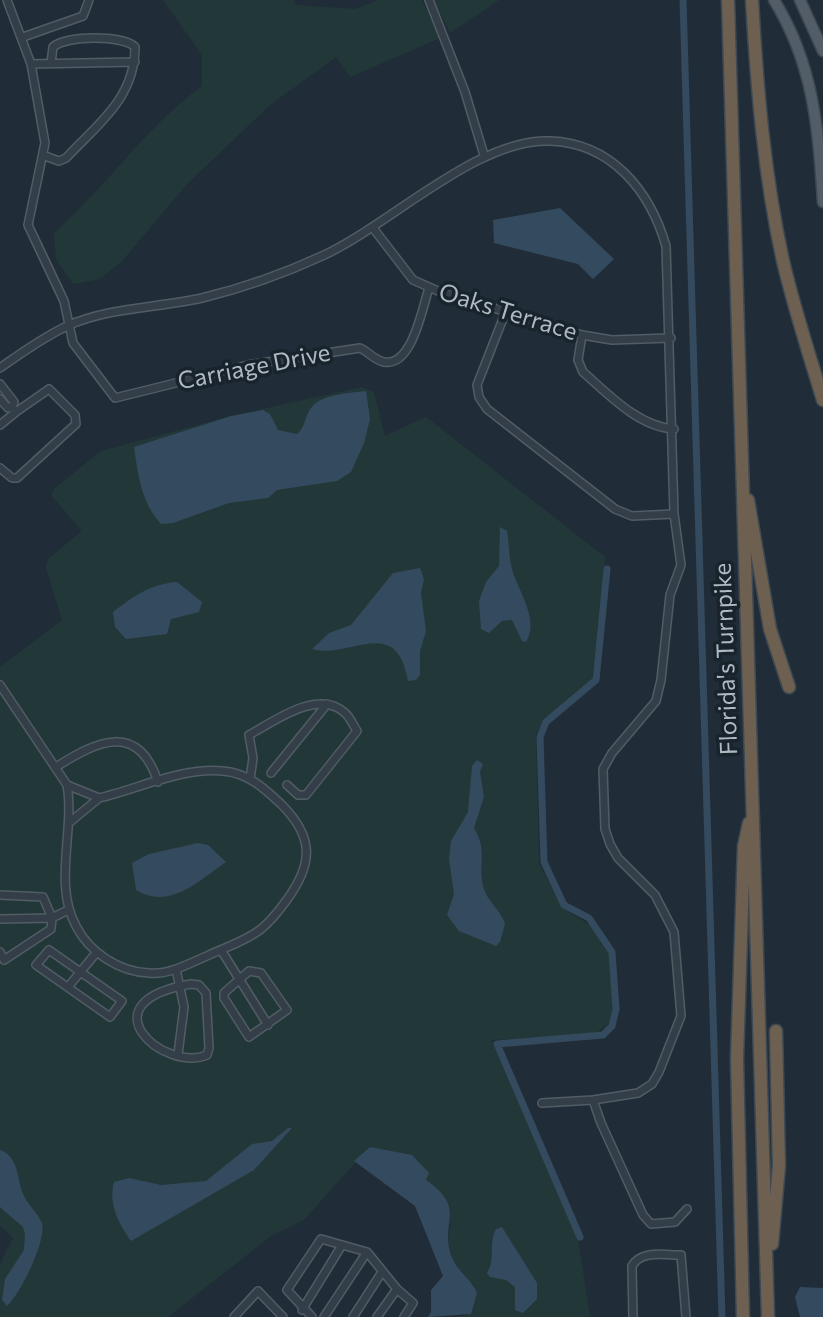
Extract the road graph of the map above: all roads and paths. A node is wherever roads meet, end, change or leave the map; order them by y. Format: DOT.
graph roads {
  1 [pos="7,0"];
  2 [pos="89,0"];
  3 [pos="429,0"];
  4 [pos="729,0"];
  5 [pos="752,0"];
  6 [pos="774,0"];
  7 [pos="800,0"];
  8 [pos="23,37"];
  9 [pos="823,51"];
  10 [pos="135,62"];
  11 [pos="51,63"];
  12 [pos="31,64"];
  13 [pos="484,155"];
  14 [pos="45,156"];
  15 [pos="823,202"];
  16 [pos="373,228"];
  17 [pos="429,288"];
  18 [pos="506,311"];
  19 [pos="68,326"];
  20 [pos="582,335"];
  21 [pos="671,338"];
  22 [pos="0,368"];
  23 [pos="0,384"];
  24 [pos="0,399"];
  25 [pos="823,400"];
  26 [pos="14,410"];
  27 [pos="0,425"];
  28 [pos="674,429"];
  29 [pos="0,468"];
  30 [pos="743,473"];
  31 [pos="674,514"];
  32 [pos="0,685"];
  33 [pos="789,687"];
  34 [pos="327,704"];
  35 [pos="56,767"];
  36 [pos="271,773"];
  37 [pos="250,779"];
  38 [pos="158,782"];
  39 [pos="68,785"];
  40 [pos="287,785"];
  41 [pos="99,798"];
  42 [pos="752,805"];
  43 [pos="69,822"];
  44 [pos="0,895"];
  45 [pos="68,910"];
  46 [pos="52,918"];
  47 [pos="0,919"];
  48 [pos="221,950"];
  49 [pos="0,952"];
  50 [pos="96,953"];
  51 [pos="81,969"];
  52 [pos="176,969"];
  53 [pos="237,979"];
  54 [pos="180,986"];
  55 [pos="68,987"];
  56 [pos="268,1024"];
  57 [pos="776,1031"];
  58 [pos="178,1054"];
  59 [pos="593,1100"];
  60 [pos="542,1103"];
  61 [pos="687,1209"];
  62 [pos="342,1245"];
  63 [pos="367,1252"];
  64 [pos="767,1265"];
  65 [pos="382,1272"];
  66 [pos="397,1289"];
  67 [pos="302,1310"];
  68 [pos="234,1317"];
  69 [pos="283,1317"];
  70 [pos="312,1317"];
  71 [pos="324,1317"];
  72 [pos="353,1317"];
  73 [pos="377,1317"];
  74 [pos="404,1317"];
  75 [pos="633,1317"];
  76 [pos="686,1317"];
  77 [pos="743,1317"];
  78 [pos="768,1317"];
  1 -- 8 [label="street"];
  2 -- 8 [label="street"];
  3 -- 13 [label="street"];
  4 -- 30 [label="highway, Florida's Turnpike"];
  5 -- 25 [label="highway"];
  6 -- 15 [label="main road"];
  7 -- 9 [label="main road"];
  8 -- 12 [label="street"];
  10 -- 11 [label="street"];
  10 -- 11 [label="street"];
  10 -- 14 [label="street"];
  11 -- 12 [label="street"];
  12 -- 14 [label="street"];
  13 -- 16 [label="street"];
  13 -- 21 [label="street"];
  14 -- 19 [label="street"];
  16 -- 17 [label="street, Oaks Terrace"];
  16 -- 19 [label="street"];
  17 -- 18 [label="street, Oaks Terrace"];
  17 -- 19 [label="street, Carriage Drive"];
  18 -- 20 [label="street, Oaks Terrace"];
  18 -- 31 [label="street"];
  19 -- 22 [label="street"];
  20 -- 21 [label="street, Oaks Terrace"];
  20 -- 28 [label="street"];
  21 -- 28 [label="street"];
  23 -- 26 [label="street"];
  24 -- 26 [label="street"];
  26 -- 27 [label="street"];
  26 -- 29 [label="street"];
  28 -- 31 [label="street"];
  30 -- 33 [label="highway"];
  30 -- 42 [label="highway, Florida's Turnpike"];
  31 -- 59 [label="street"];
  32 -- 35 [label="street"];
  34 -- 36 [label="street"];
  34 -- 37 [label="street"];
  34 -- 40 [label="street"];
  35 -- 38 [label="street"];
  35 -- 39 [label="street"];
  37 -- 38 [label="street"];
  37 -- 48 [label="street"];
  38 -- 41 [label="street"];
  39 -- 41 [label="street"];
  39 -- 43 [label="street"];
  41 -- 43 [label="street"];
  42 -- 64 [label="highway, Florida's Turnpike"];
  42 -- 77 [label="highway"];
  43 -- 45 [label="street"];
  44 -- 46 [label="street"];
  45 -- 46 [label="street"];
  45 -- 50 [label="street"];
  46 -- 47 [label="street"];
  46 -- 49 [label="street"];
  48 -- 52 [label="street"];
  48 -- 53 [label="street"];
  50 -- 51 [label="street"];
  50 -- 52 [label="street"];
  51 -- 55 [label="street"];
  51 -- 55 [label="street"];
  51 -- 55 [label="street"];
  52 -- 54 [label="street"];
  53 -- 56 [label="street"];
  53 -- 56 [label="street"];
  53 -- 56 [label="street"];
  54 -- 58 [label="street"];
  54 -- 58 [label="street"];
  54 -- 58 [label="street"];
  57 -- 64 [label="highway"];
  59 -- 60 [label="street"];
  59 -- 61 [label="street"];
  62 -- 63 [label="street"];
  62 -- 67 [label="street"];
  62 -- 67 [label="street"];
  63 -- 65 [label="street"];
  63 -- 71 [label="street"];
  64 -- 78 [label="highway, Florida's Turnpike"];
  65 -- 66 [label="street"];
  65 -- 72 [label="street"];
  66 -- 73 [label="street"];
  66 -- 74 [label="street"];
  67 -- 70 [label="street"];
  68 -- 69 [label="street"];
  75 -- 76 [label="street"];
}
